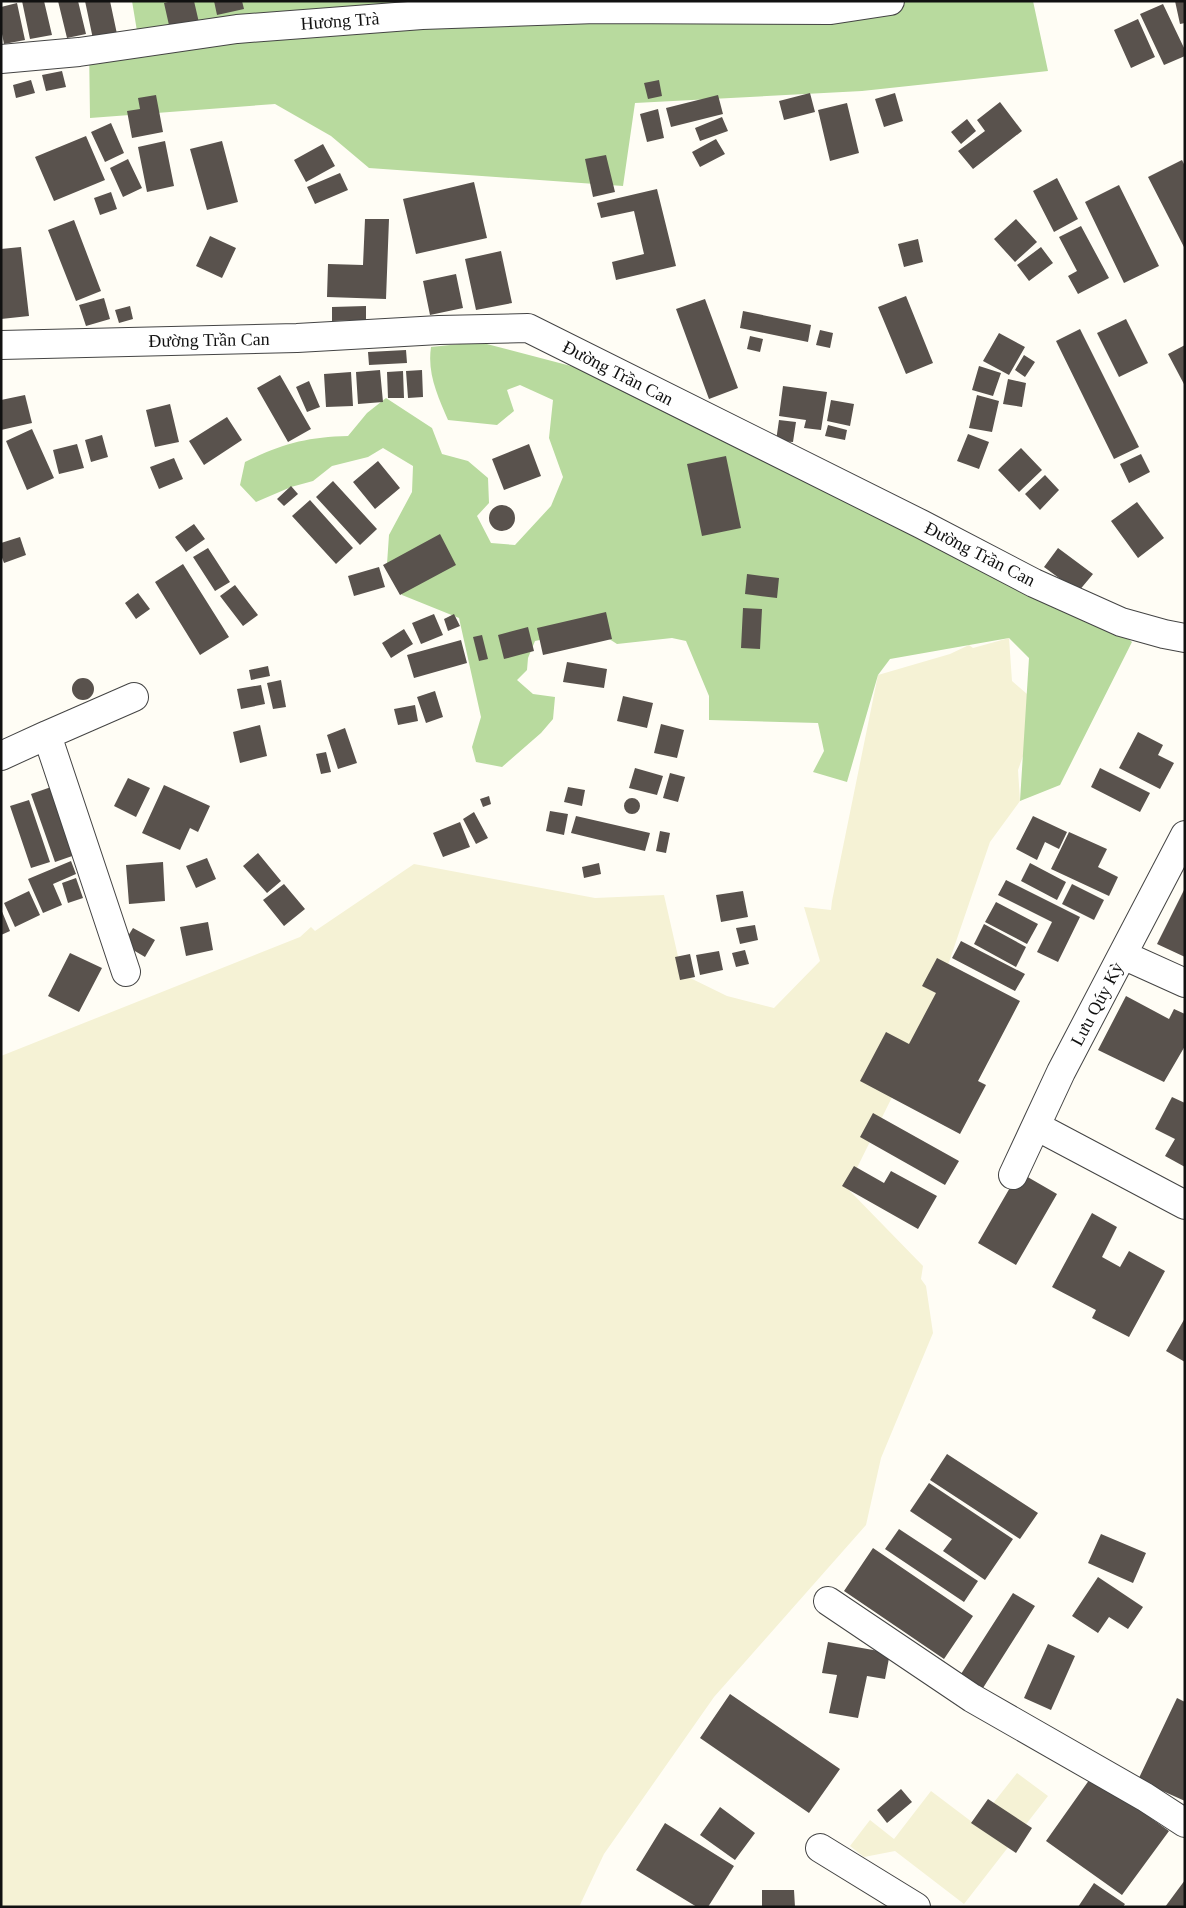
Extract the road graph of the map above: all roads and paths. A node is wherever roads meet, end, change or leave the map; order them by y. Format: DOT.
graph roads {
  1 [pos="890,1"];
  2 [pos="1,59"];
  3 [pos="1,345"];
  4 [pos="1185,638"];
  5 [pos="134,697"];
  6 [pos="47,735"];
  7 [pos="1,756"];
  8 [pos="1185,835"];
  9 [pos="1123,955"];
  10 [pos="126,972"];
  11 [pos="1185,983"];
  12 [pos="1036,1126"];
  13 [pos="1013,1175"];
  14 [pos="1185,1204"];
  15 [pos="828,1601"];
  16 [pos="1185,1822"];
  17 [pos="820,1848"];
  18 [pos="916,1907"];
  1 -- 2 [label="street, Hương Trà"];
  3 -- 4 [label="street, Đường Trần Can"];
  5 -- 6 [label="street"];
  6 -- 7 [label="street"];
  6 -- 10 [label="street"];
  8 -- 9 [label="street, Lưu Qúy Kỳ"];
  9 -- 11 [label="street"];
  9 -- 12 [label="street, Lưu Qúy Kỳ"];
  12 -- 13 [label="street, Lưu Qúy Kỳ"];
  12 -- 14 [label="street"];
  15 -- 16 [label="street"];
  17 -- 18 [label="street"];
}
